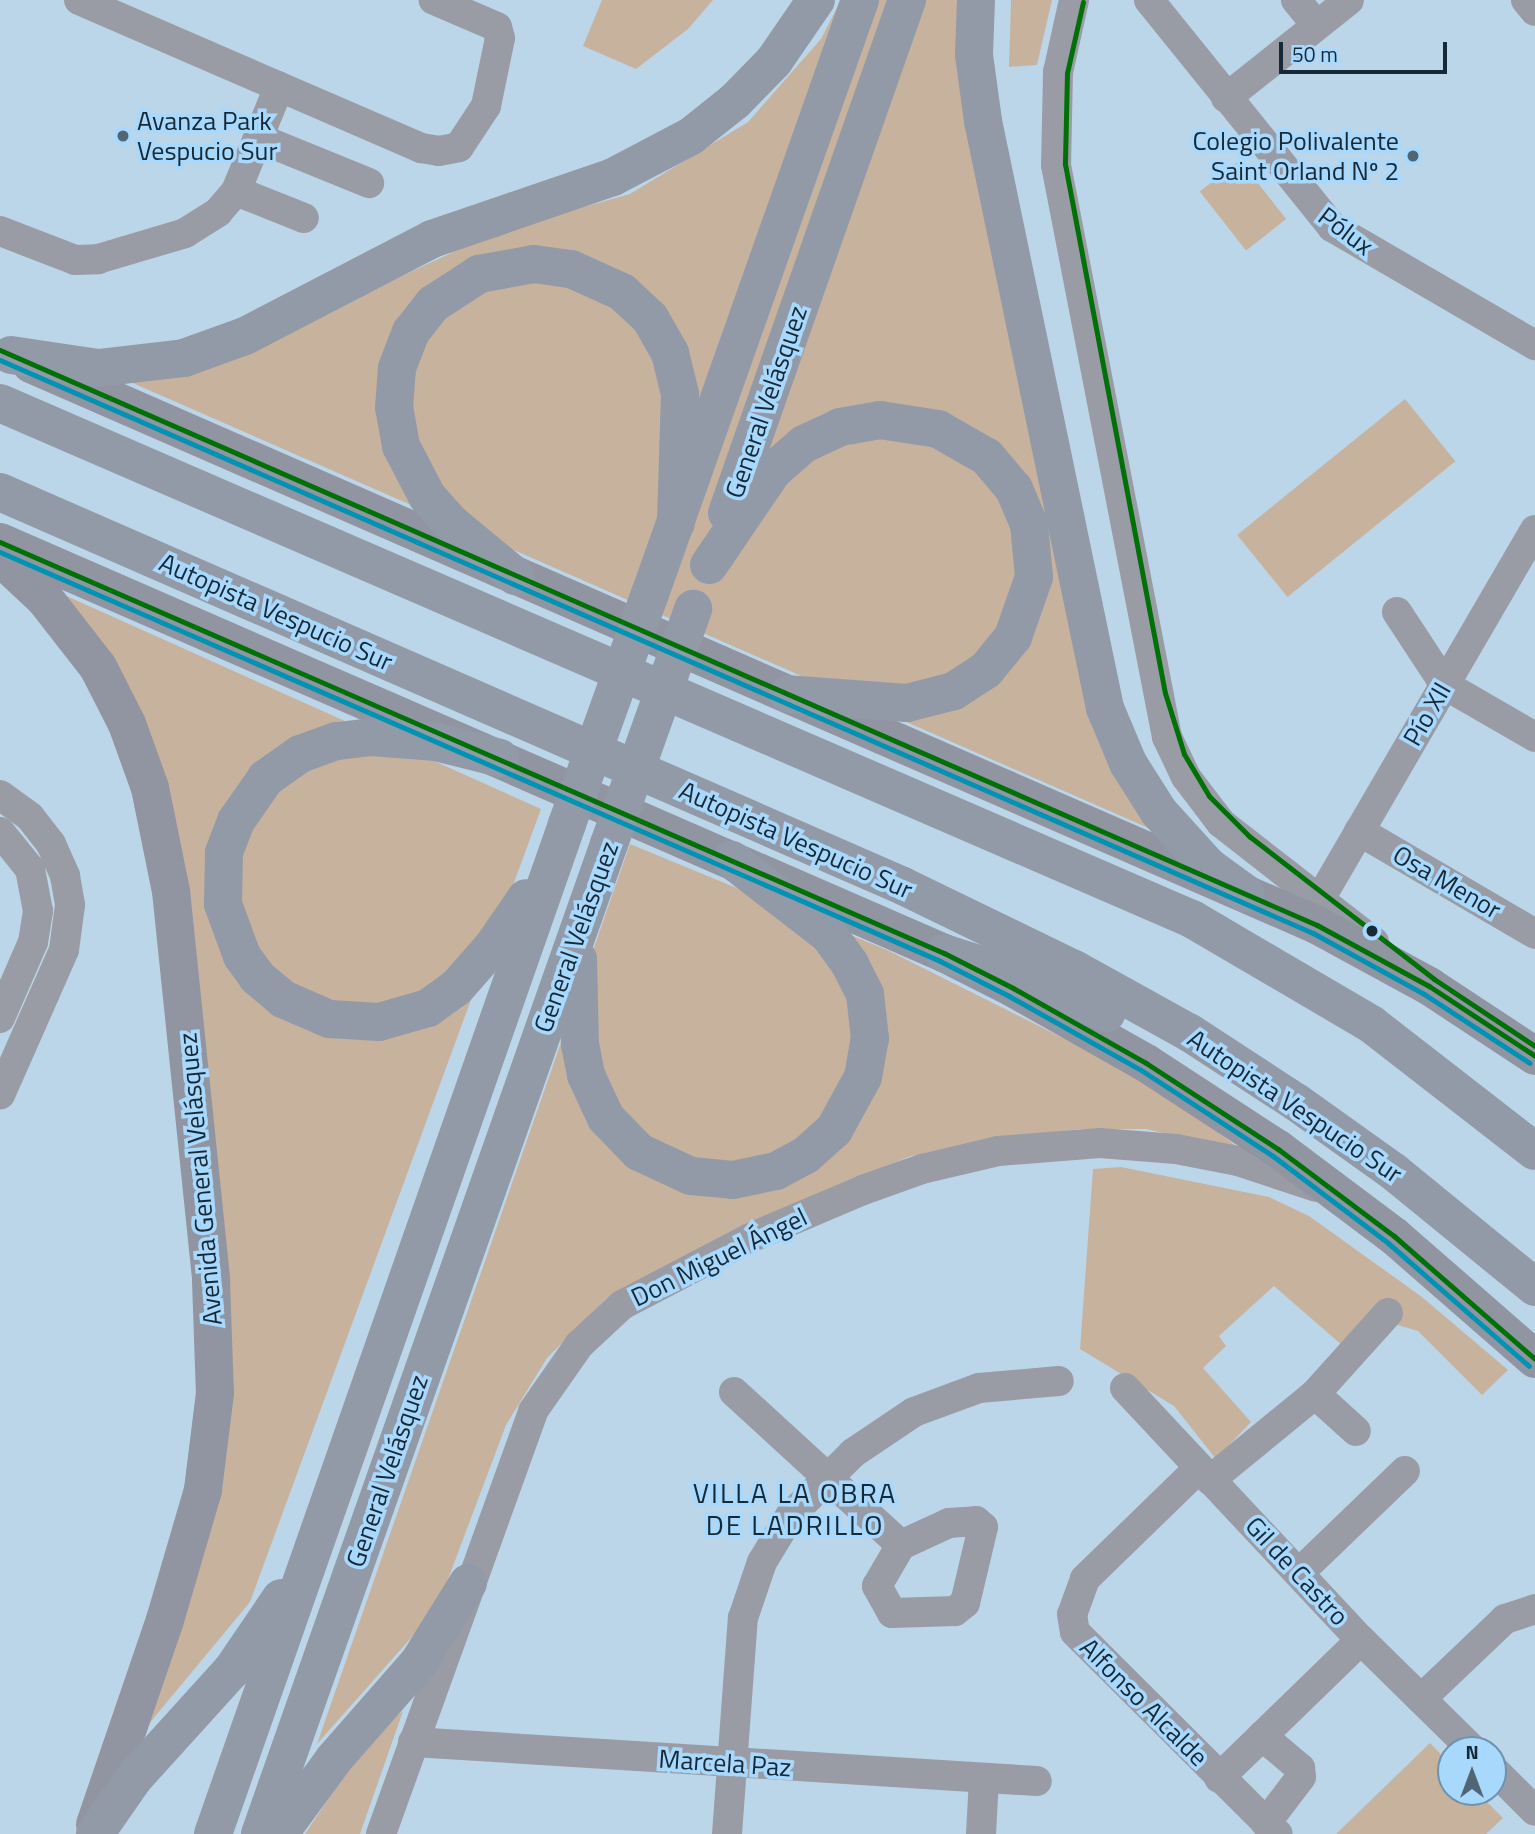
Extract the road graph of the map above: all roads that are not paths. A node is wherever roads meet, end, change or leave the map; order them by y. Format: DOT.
graph roads {
  1 [pos="79,0"];
  2 [pos="434,0"];
  3 [pos="816,0"];
  4 [pos="860,0"];
  5 [pos="907,0"];
  6 [pos="976,0"];
  7 [pos="1074,0"];
  8 [pos="1149,0"];
  9 [pos="1296,0"];
  10 [pos="1349,0"];
  11 [pos="1526,0"];
  12 [pos="1535,11"];
  13 [pos="1316,25"];
  14 [pos="279,87"];
  15 [pos="1226,98"];
  16 [pos="258,138"];
  17 [pos="369,183"];
  18 [pos="236,191"];
  19 [pos="304,218"];
  20 [pos="0,231"];
  21 [pos="1535,345"];
  22 [pos="6,353"];
  23 [pos="0,403"];
  24 [pos="0,492"];
  25 [pos="676,523"];
  26 [pos="0,542"];
  27 [pos="1532,542"];
  28 [pos="0,557"];
  29 [pos="709,565"];
  30 [pos="516,576"];
  31 [pos="1397,612"];
  32 [pos="1445,684"];
  33 [pos="788,694"];
  34 [pos="1535,737"];
  35 [pos="500,758"];
  36 [pos="0,795"];
  37 [pos="566,826"];
  38 [pos="41,829"];
  39 [pos="1359,831"];
  40 [pos="4,844"];
  41 [pos="732,860"];
  42 [pos="1245,894"];
  43 [pos="1320,899"];
  44 [pos="579,926"];
  45 [pos="1535,934"];
  46 [pos="944,953"];
  47 [pos="1429,986"];
  48 [pos="0,1018"];
  49 [pos="1535,1056"];
  50 [pos="0,1095"];
  51 [pos="1326,1122"];
  52 [pos="1535,1150"];
  53 [pos="1346,1199"];
  54 [pos="1535,1287"];
  55 [pos="1388,1313"];
  56 [pos="1535,1359"];
  57 [pos="1059,1381"];
  58 [pos="1125,1388"];
  59 [pos="734,1392"];
  60 [pos="1315,1394"];
  61 [pos="1356,1431"];
  62 [pos="1405,1471"];
  63 [pos="1205,1474"];
  64 [pos="826,1477"];
  65 [pos="320,1529"];
  66 [pos="901,1545"];
  67 [pos="1299,1573"];
  68 [pos="468,1583"];
  69 [pos="1535,1609"];
  70 [pos="1361,1640"];
  71 [pos="1421,1699"];
  72 [pos="1262,1736"];
  73 [pos="1459,1736"];
  74 [pos="413,1742"];
  75 [pos="731,1764"];
  76 [pos="984,1778"];
  77 [pos="1219,1778"];
  78 [pos="1037,1781"];
  79 [pos="1507,1783"];
  80 [pos="1535,1811"];
  81 [pos="1272,1828"];
  82 [pos="93,1834"];
  83 [pos="213,1834"];
  84 [pos="260,1834"];
  85 [pos="279,1834"];
  86 [pos="381,1834"];
  87 [pos="727,1834"];
  88 [pos="981,1834"];
  1 -- 14 [label="street"];
  2 -- 14 [label="street"];
  3 -- 22 [label="highway"];
  4 -- 25 [label="highway, General Velásquez"];
  5 -- 29 [label="highway, General Velásquez"];
  6 -- 42 [label="highway"];
  7 -- 43 [label="street"];
  8 -- 15 [label="street, Pólux"];
  9 -- 13 [label="street"];
  10 -- 13 [label="street"];
  11 -- 12 [label="street"];
  13 -- 15 [label="street"];
  14 -- 16 [label="street"];
  15 -- 21 [label="street, Pólux"];
  16 -- 17 [label="street"];
  16 -- 18 [label="street"];
  18 -- 19 [label="street"];
  18 -- 20 [label="street"];
  22 -- 30 [label="main road"];
  23 -- 52 [label="highway"];
  24 -- 51 [label="highway, Autopista Vespucio Sur"];
  25 -- 30 [label="highway"];
  25 -- 37 [label="highway, General Velásquez, bridge"];
  26 -- 35 [label="main road"];
  27 -- 32 [label="street, Pío XII"];
  28 -- 82 [label="main road, Avenida General Velásquez"];
  29 -- 33 [label="highway"];
  29 -- 44 [label="highway, General Velásquez, bridge"];
  30 -- 33 [label="main road"];
  31 -- 32 [label="street"];
  32 -- 34 [label="street"];
  32 -- 39 [label="street, Pío XII"];
  33 -- 42 [label="main road"];
  35 -- 37 [label="highway"];
  35 -- 41 [label="main road"];
  36 -- 38 [label="street"];
  37 -- 65 [label="highway, General Velásquez"];
  38 -- 40 [label="street"];
  38 -- 50 [label="street"];
  39 -- 43 [label="street, Pío XII"];
  39 -- 45 [label="street, Osa Menor"];
  40 -- 48 [label="street"];
  41 -- 44 [label="highway"];
  41 -- 46 [label="main road"];
  42 -- 47 [label="main road"];
  43 -- 47 [label="street"];
  44 -- 84 [label="highway, General Velásquez"];
  46 -- 51 [label="highway"];
  46 -- 53 [label="main road"];
  47 -- 49 [label="main road"];
  51 -- 54 [label="highway, Autopista Vespucio Sur"];
  53 -- 56 [label="main road"];
  53 -- 68 [label="street, Don Miguel Ángel"];
  55 -- 60 [label="street, Alfonso Alcalde"];
  57 -- 64 [label="street"];
  58 -- 63 [label="street, Gil de Castro"];
  59 -- 64 [label="street"];
  60 -- 61 [label="street"];
  60 -- 63 [label="street, Alfonso Alcalde"];
  62 -- 67 [label="street"];
  63 -- 67 [label="street, Gil de Castro"];
  63 -- 77 [label="street, Alfonso Alcalde"];
  64 -- 66 [label="street"];
  64 -- 75 [label="street"];
  65 -- 82 [label="highway"];
  65 -- 83 [label="highway, General Velásquez"];
  67 -- 70 [label="street, Gil de Castro"];
  68 -- 74 [label="street, Don Miguel Ángel"];
  68 -- 85 [label="highway"];
  69 -- 71 [label="street"];
  70 -- 71 [label="street, Gil de Castro"];
  70 -- 72 [label="street"];
  71 -- 73 [label="street, Gil de Castro"];
  72 -- 77 [label="street"];
  72 -- 81 [label="street"];
  74 -- 75 [label="street, Marcela Paz"];
  74 -- 86 [label="street, Don Miguel Ángel"];
  75 -- 76 [label="street, Marcela Paz"];
  75 -- 87 [label="street"];
  76 -- 78 [label="street, Marcela Paz"];
  76 -- 88 [label="street"];
  77 -- 81 [label="street, Alfonso Alcalde"];
  79 -- 80 [label="street"];
}
